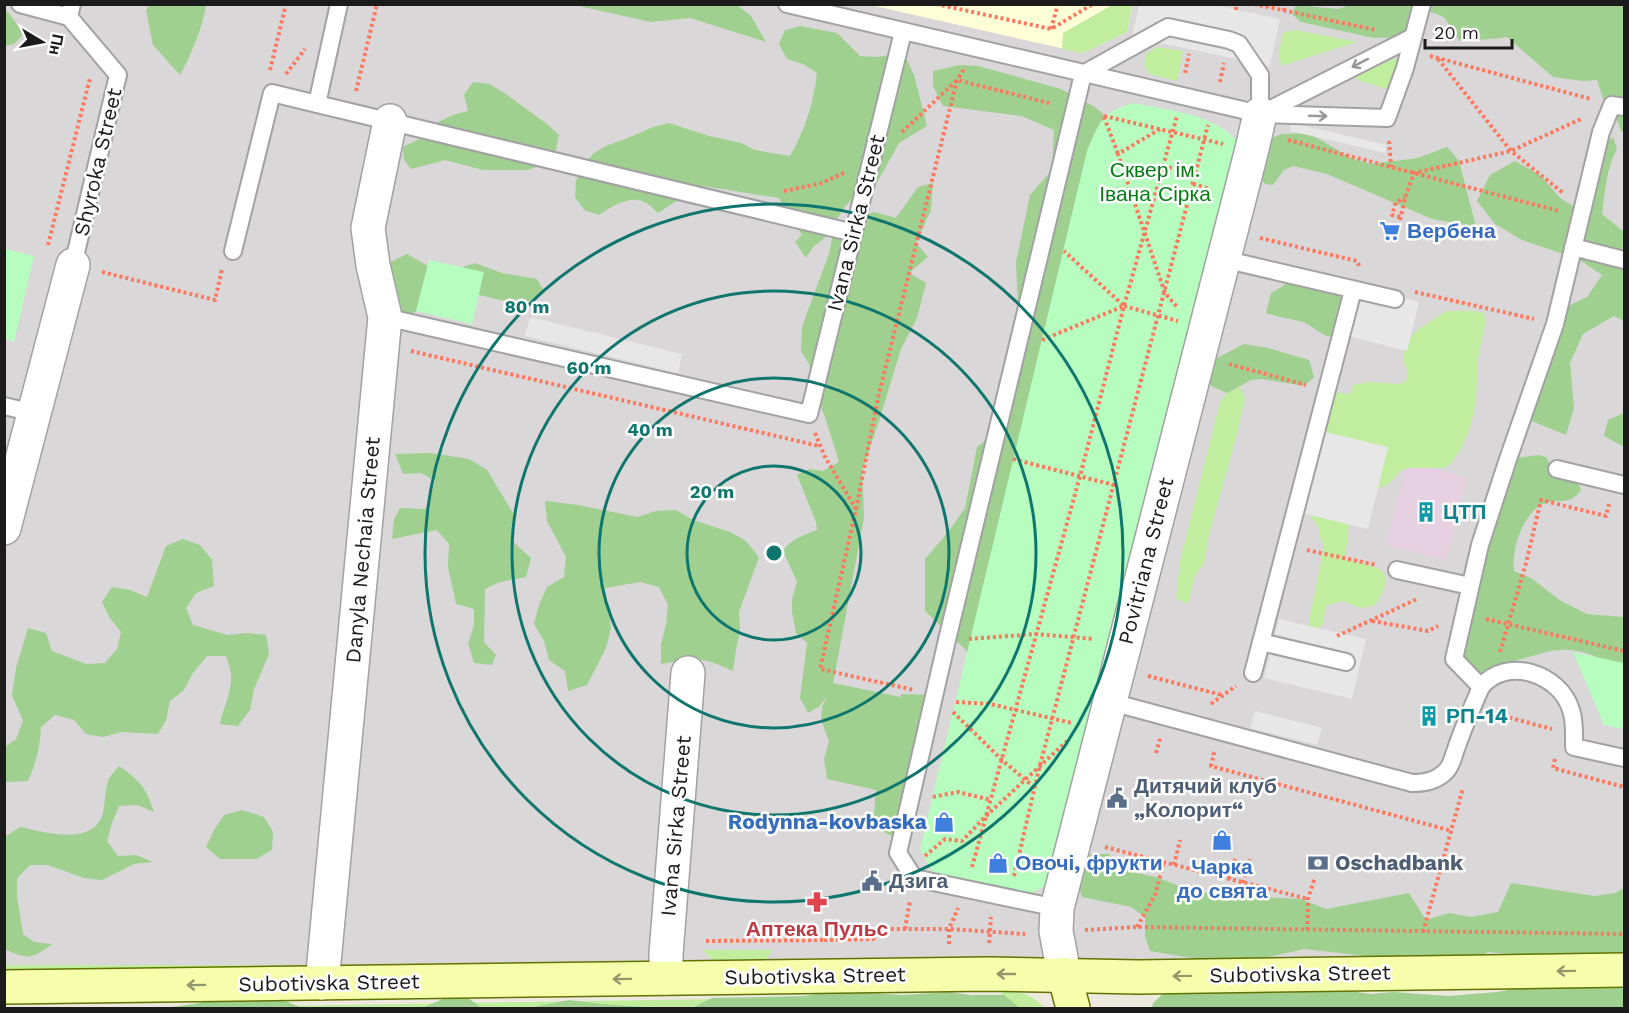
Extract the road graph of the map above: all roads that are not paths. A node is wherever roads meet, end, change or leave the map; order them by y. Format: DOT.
graph roads {
  1 [pos="20,4"];
  2 [pos="339,4"];
  3 [pos="787,4"];
  4 [pos="1422,4"];
  5 [pos="71,10"];
  6 [pos="903,32"];
  7 [pos="1413,37"];
  8 [pos="1083,74"];
  9 [pos="317,104"];
  10 [pos="1618,106"];
  11 [pos="1260,114"];
  12 [pos="390,121"];
  13 [pos="854,233"];
  14 [pos="1574,247"];
  15 [pos="233,251"];
  16 [pos="60,257"];
  17 [pos="1223,259"];
  18 [pos="1624,260"];
  19 [pos="1353,290"];
  20 [pos="1395,299"];
  21 [pos="384,330"];
  22 [pos="19,409"];
  23 [pos="1557,469"];
  24 [pos="1619,484"];
  25 [pos="4,528"];
  26 [pos="1397,570"];
  27 [pos="1470,586"];
  28 [pos="1261,642"];
  29 [pos="1346,662"];
  30 [pos="688,673"];
  31 [pos="1253,673"];
  32 [pos="1486,683"];
  33 [pos="1111,702"];
  34 [pos="1624,758"];
  35 [pos="1067,919"];
  36 [pos="1624,970"];
  37 [pos="1064,974"];
  38 [pos="666,978"];
  39 [pos="322,983"];
  40 [pos="4,987"];
  41 [pos="1073,1008"];
  1 -- 5 [label="lane"];
  2 -- 9 [label="lane"];
  3 -- 6 [label="lane"];
  4 -- 7 [label="lane"];
  5 -- 16 [label="lane, Shyroka Street"];
  6 -- 8 [label="lane"];
  6 -- 13 [label="lane, Ivana Sirka Street"];
  7 -- 11 [label="lane, one-way"];
  11 -- 7 [label="lane, one-way"];
  8 -- 11 [label="lane"];
  8 -- 11 [label="lane"];
  8 -- 35 [label="lane"];
  9 -- 12 [label="lane"];
  9 -- 15 [label="lane"];
  10 -- 14 [label="lane"];
  11 -- 17 [label="street, Povitriana Street"];
  12 -- 13 [label="lane"];
  12 -- 21 [label="street, Danyla Nechaia Street"];
  13 -- 21 [label="lane, Ivana Sirka Street"];
  14 -- 18 [label="lane"];
  14 -- 27 [label="lane"];
  16 -- 22 [label="street"];
  17 -- 19 [label="lane"];
  17 -- 33 [label="street, Povitriana Street"];
  19 -- 20 [label="lane"];
  19 -- 28 [label="lane"];
  21 -- 39 [label="street, Danyla Nechaia Street"];
  22 -- 25 [label="street"];
  23 -- 24 [label="lane"];
  26 -- 27 [label="lane"];
  27 -- 32 [label="lane"];
  28 -- 29 [label="lane"];
  28 -- 31 [label="lane"];
  30 -- 38 [label="street, Ivana Sirka Street"];
  32 -- 33 [label="lane"];
  32 -- 34 [label="lane"];
  33 -- 35 [label="street, Povitriana Street"];
  35 -- 37 [label="street, Povitriana Street"];
  36 -- 37 [label="street, Subotivska Street, one-way"];
  37 -- 38 [label="street, Subotivska Street, one-way"];
  37 -- 41 [label="street, Povitriana Street"];
  38 -- 39 [label="street, Subotivska Street, one-way"];
  39 -- 40 [label="street, Subotivska Street, one-way"];
}
